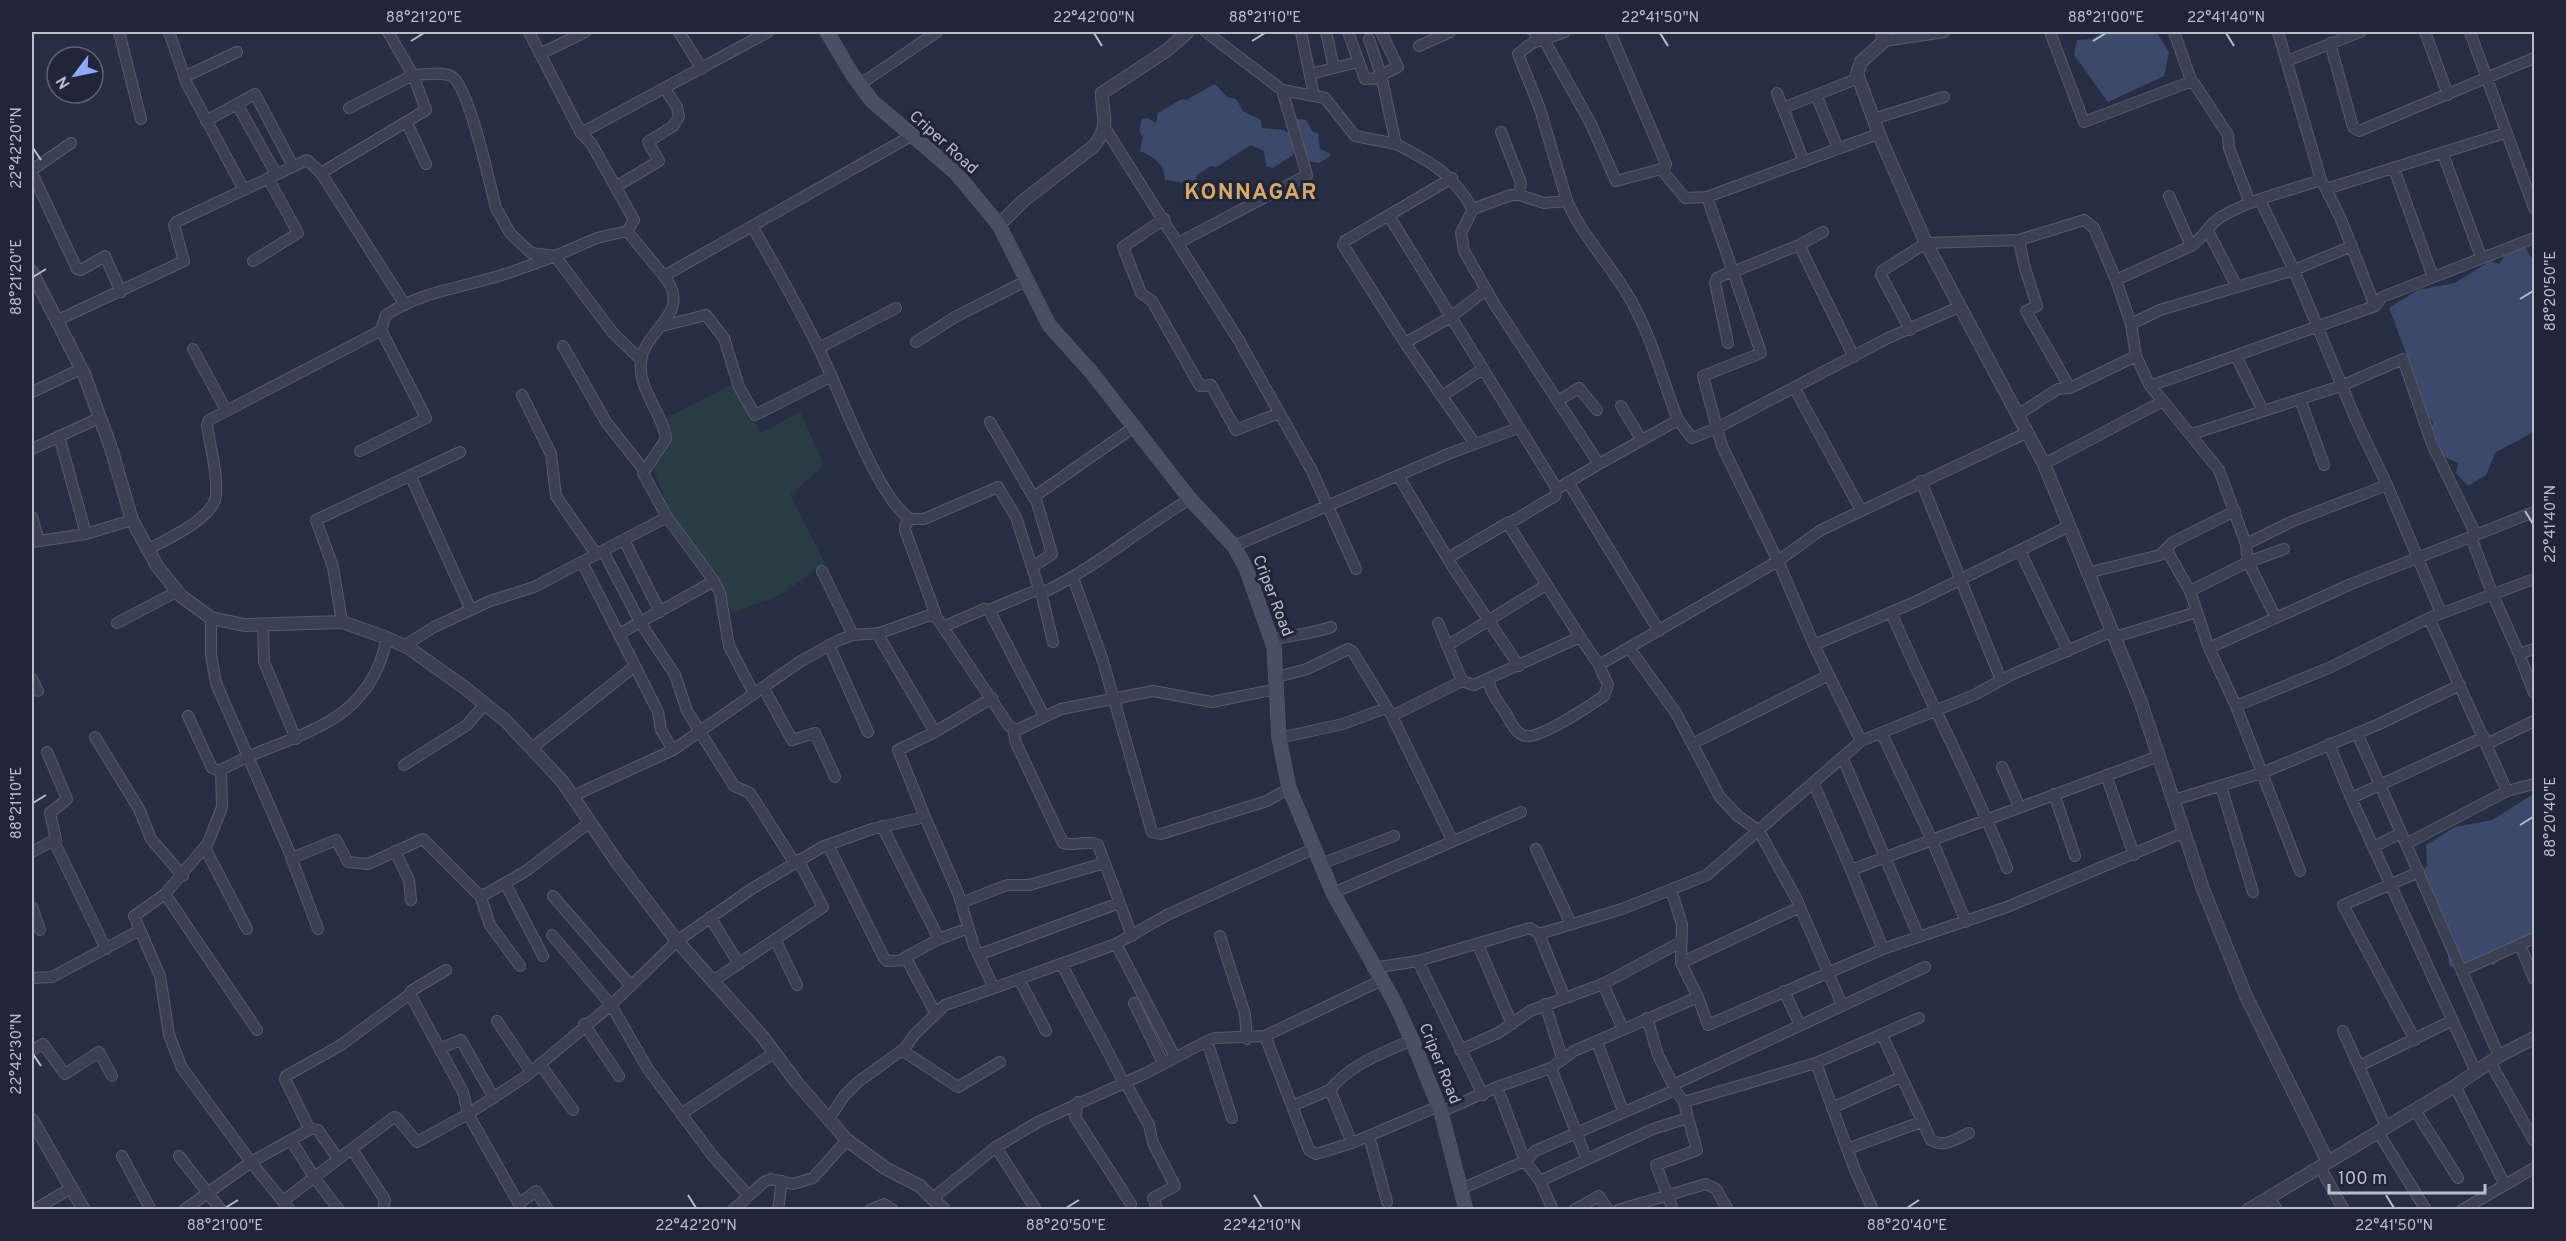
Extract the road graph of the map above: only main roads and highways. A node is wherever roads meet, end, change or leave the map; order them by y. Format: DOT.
graph roads {
  1 [pos="827,32"];
  2 [pos="1467,1209"];
  1 -- 2 [label="main road, Criper Road"];
}
